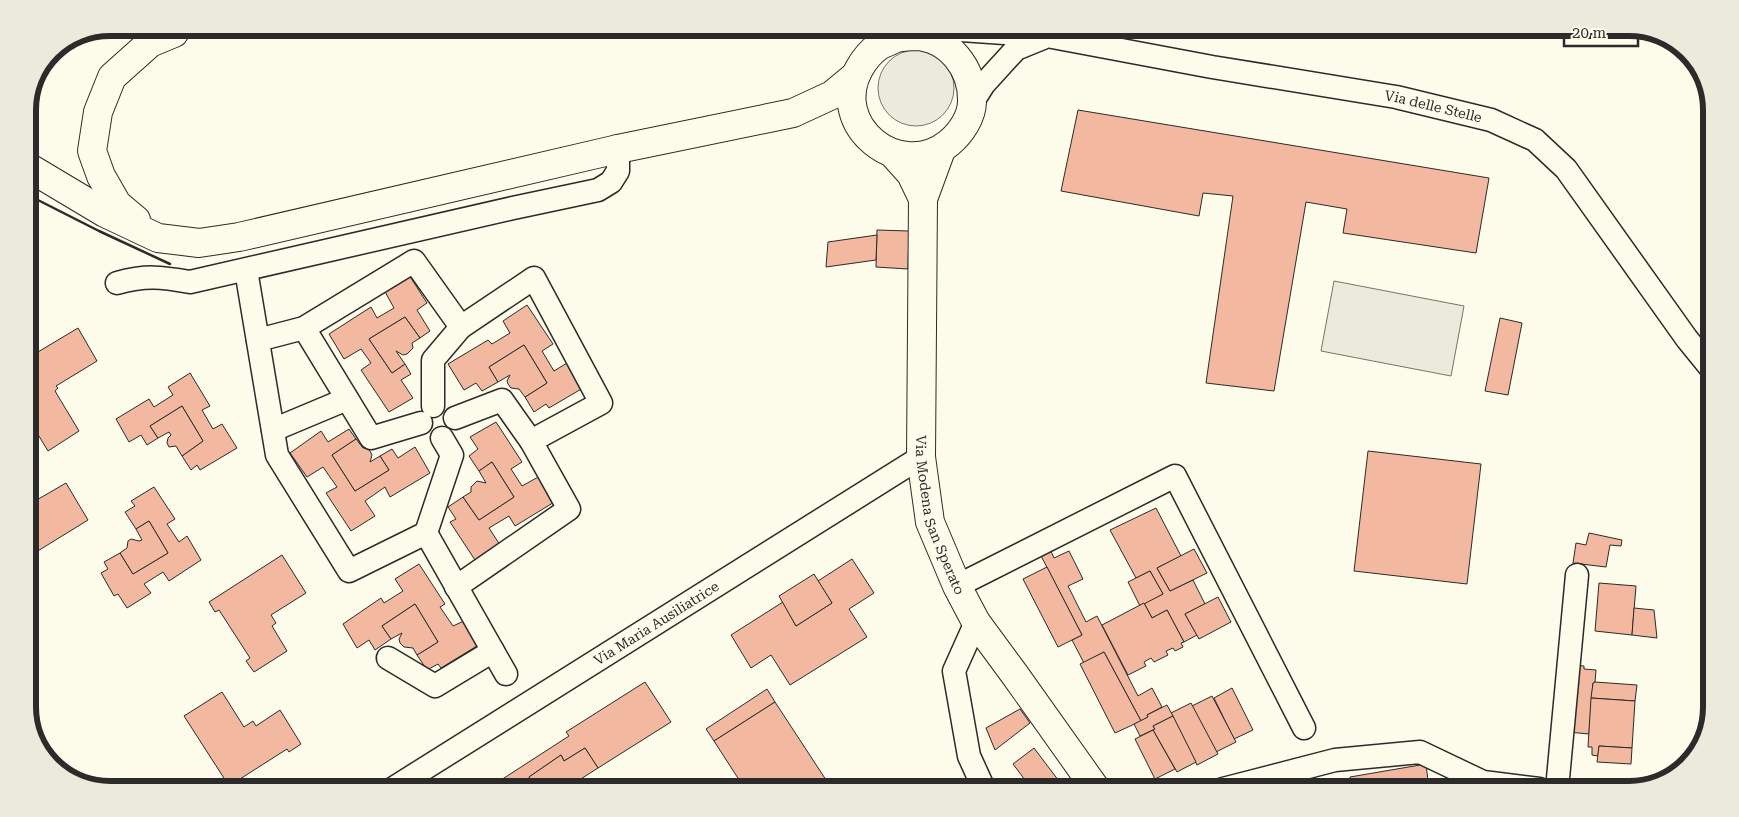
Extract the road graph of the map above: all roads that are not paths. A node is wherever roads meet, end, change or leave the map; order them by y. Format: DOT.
graph roads {
  1 [pos="167,36"];
  2 [pos="895,36"];
  3 [pos="940,36"];
  4 [pos="1046,36"];
  5 [pos="855,76"];
  6 [pos="972,103"];
  7 [pos="793,113"];
  8 [pos="860,128"];
  9 [pos="618,149"];
  10 [pos="941,150"];
  11 [pos="894,154"];
  12 [pos="36,172"];
  13 [pos="923,198"];
  14 [pos="158,238"];
  15 [pos="246,270"];
  16 [pos="117,283"];
  17 [pos="460,327"];
  18 [pos="304,328"];
  19 [pos="258,340"];
  20 [pos="1703,359"];
  21 [pos="347,399"];
  22 [pos="427,414"];
  23 [pos="455,418"];
  24 [pos="273,430"];
  25 [pos="442,438"];
  26 [pos="531,441"];
  27 [pos="921,457"];
  28 [pos="426,534"];
  29 [pos="1577,575"];
  30 [pos="957,586"];
  31 [pos="456,587"];
  32 [pos="976,622"];
  33 [pos="492,651"];
  34 [pos="388,658"];
  35 [pos="506,674"];
  36 [pos="1304,728"];
  37 [pos="406,781"];
  38 [pos="980,781"];
  39 [pos="1090,781"];
  40 [pos="1257,781"];
  41 [pos="1481,781"];
  42 [pos="1558,781"];
  1 -- 14 [label="main road"];
  2 -- 5 [label="main road"];
  3 -- 6 [label="main road"];
  4 -- 6 [label="street"];
  4 -- 20 [label="street, Via delle Stelle"];
  5 -- 7 [label="main road"];
  5 -- 8 [label="main road"];
  6 -- 10 [label="main road"];
  7 -- 8 [label="main road"];
  7 -- 9 [label="main road"];
  8 -- 11 [label="main road"];
  9 -- 14 [label="main road"];
  9 -- 15 [label="street"];
  10 -- 11 [label="main road"];
  10 -- 13 [label="main road"];
  11 -- 13 [label="main road"];
  12 -- 14 [label="main road"];
  13 -- 27 [label="main road, Via Modena San Sperato"];
  15 -- 16 [label="street"];
  15 -- 19 [label="street"];
  17 -- 18 [label="street"];
  17 -- 22 [label="street"];
  17 -- 26 [label="street"];
  18 -- 19 [label="street"];
  18 -- 21 [label="street"];
  19 -- 24 [label="street"];
  21 -- 22 [label="street"];
  21 -- 24 [label="street"];
  22 -- 23 [label="street"];
  22 -- 25 [label="street"];
  23 -- 25 [label="street"];
  23 -- 26 [label="street"];
  24 -- 28 [label="street"];
  25 -- 28 [label="street"];
  26 -- 31 [label="street"];
  27 -- 30 [label="main road, Via Modena San Sperato"];
  27 -- 37 [label="street, Via Maria Ausiliatrice"];
  28 -- 31 [label="street"];
  29 -- 42 [label="street"];
  30 -- 32 [label="main road, Via Modena San Sperato"];
  30 -- 36 [label="street"];
  31 -- 33 [label="street"];
  32 -- 38 [label="street"];
  32 -- 39 [label="main road, Via Modena San Sperato"];
  33 -- 34 [label="street"];
  33 -- 35 [label="street"];
  40 -- 41 [label="street"];
}
